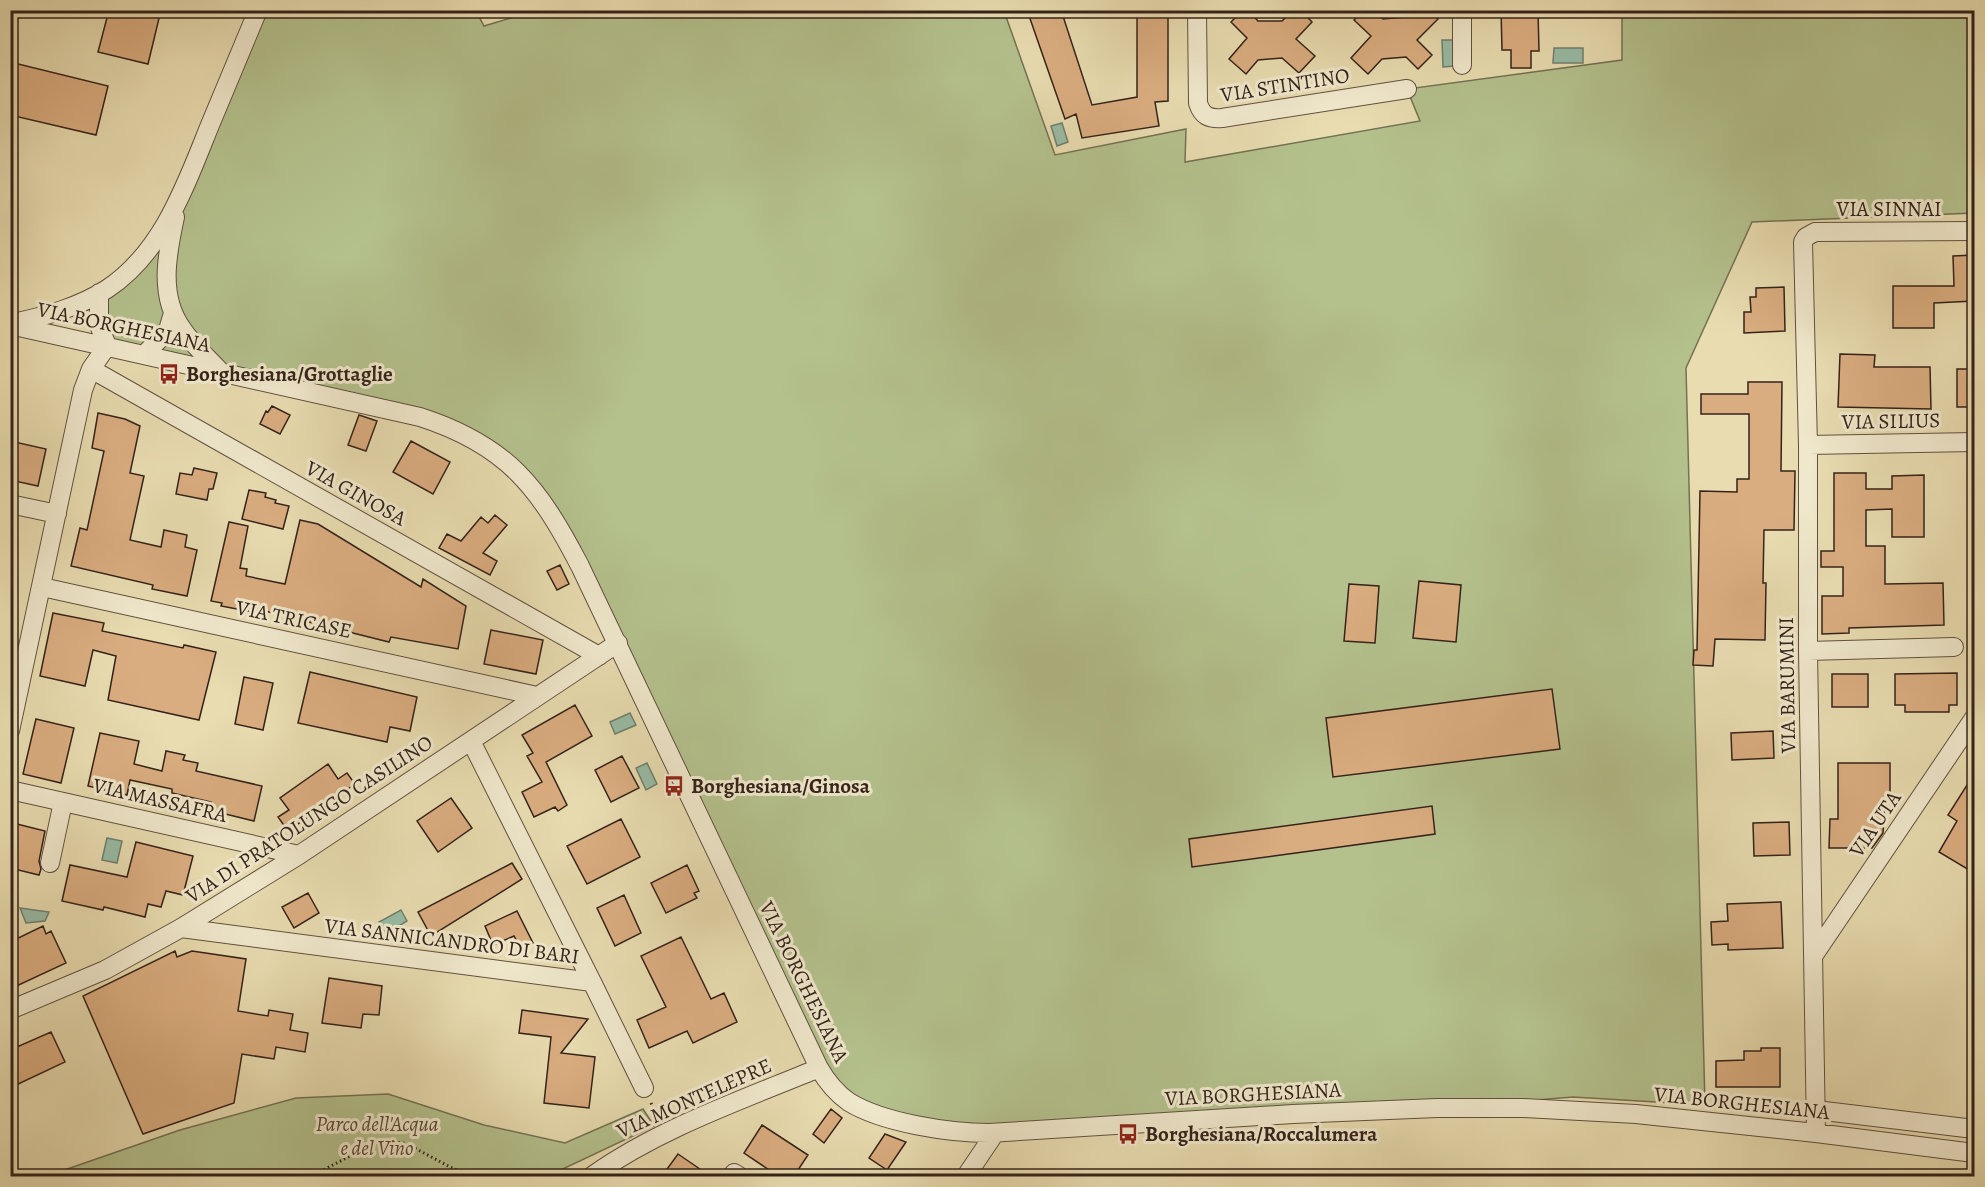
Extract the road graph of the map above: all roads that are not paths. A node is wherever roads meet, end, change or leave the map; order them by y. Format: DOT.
graph roads {
  1 [pos="258,10"];
  2 [pos="1197,10"];
  3 [pos="1462,10"];
  4 [pos="1462,64"];
  5 [pos="1407,89"];
  6 [pos="177,206"];
  7 [pos="1974,231"];
  8 [pos="1806,237"];
  9 [pos="99,292"];
  10 [pos="173,313"];
  11 [pos="10,324"];
  12 [pos="107,346"];
  13 [pos="145,354"];
  14 [pos="91,369"];
  15 [pos="220,371"];
  16 [pos="1974,442"];
  17 [pos="1808,445"];
  18 [pos="10,504"];
  19 [pos="57,514"];
  20 [pos="42,587"];
  21 [pos="618,643"];
  22 [pos="1954,647"];
  23 [pos="1808,651"];
  24 [pos="599,656"];
  25 [pos="537,696"];
  26 [pos="1974,718"];
  27 [pos="10,731"];
  28 [pos="471,741"];
  29 [pos="10,790"];
  30 [pos="63,802"];
  31 [pos="299,855"];
  32 [pos="50,863"];
  33 [pos="181,928"];
  34 [pos="1814,955"];
  35 [pos="592,982"];
  36 [pos="10,1010"];
  37 [pos="819,1068"];
  38 [pos="644,1088"];
  39 [pos="1816,1110"];
  40 [pos="1974,1129"];
  41 [pos="995,1133"];
  42 [pos="1816,1133"];
  43 [pos="1974,1153"];
  44 [pos="592,1176"];
  45 [pos="732,1176"];
  46 [pos="739,1176"];
  47 [pos="966,1176"];
  1 -- 6 [label="street"];
  2 -- 5 [label="street, VIA STINTINO"];
  3 -- 4 [label="street"];
  6 -- 9 [label="street"];
  6 -- 10 [label="street"];
  7 -- 8 [label="street, VIA SINNAI"];
  8 -- 17 [label="street, VIA BARUMINI"];
  9 -- 11 [label="street"];
  9 -- 12 [label="street"];
  10 -- 13 [label="street"];
  10 -- 15 [label="street"];
  11 -- 12 [label="street, VIA BORGHESIANA"];
  12 -- 13 [label="street, VIA BORGHESIANA"];
  12 -- 14 [label="street"];
  13 -- 15 [label="street, VIA BORGHESIANA"];
  14 -- 19 [label="street"];
  14 -- 24 [label="street, VIA GINOSA"];
  15 -- 21 [label="street, VIA BORGHESIANA"];
  16 -- 17 [label="street, VIA SILIUS"];
  17 -- 23 [label="street, VIA BARUMINI"];
  18 -- 19 [label="street"];
  19 -- 20 [label="street"];
  20 -- 25 [label="street, VIA TRICASE"];
  20 -- 27 [label="street"];
  21 -- 24 [label="street, VIA DI PRATOLUNGO CASILINO"];
  21 -- 37 [label="street, VIA BORGHESIANA"];
  22 -- 23 [label="street"];
  23 -- 34 [label="street, VIA BARUMINI"];
  24 -- 25 [label="street, VIA DI PRATOLUNGO CASILINO"];
  25 -- 28 [label="street, VIA DI PRATOLUNGO CASILINO"];
  26 -- 34 [label="street, VIA UTA"];
  28 -- 31 [label="street, VIA DI PRATOLUNGO CASILINO"];
  28 -- 35 [label="street, VIA SANNICANDRO DI BARI"];
  29 -- 30 [label="street, VIA MASSAFRA"];
  30 -- 31 [label="street, VIA MASSAFRA"];
  30 -- 32 [label="street"];
  31 -- 33 [label="street, VIA DI PRATOLUNGO CASILINO"];
  33 -- 35 [label="street, VIA SANNICANDRO DI BARI"];
  33 -- 36 [label="street, VIA DI PRATOLUNGO CASILINO"];
  34 -- 39 [label="street, VIA BARUMINI"];
  35 -- 38 [label="street"];
  37 -- 41 [label="street, VIA BORGHESIANA"];
  37 -- 44 [label="street, VIA MONTELEPRE"];
  39 -- 40 [label="street"];
  39 -- 42 [label="street, VIA BARUMINI"];
  41 -- 42 [label="street, VIA BORGHESIANA"];
  41 -- 47 [label="street"];
  42 -- 43 [label="street, VIA BORGHESIANA"];
  45 -- 46 [label="street"];
}
